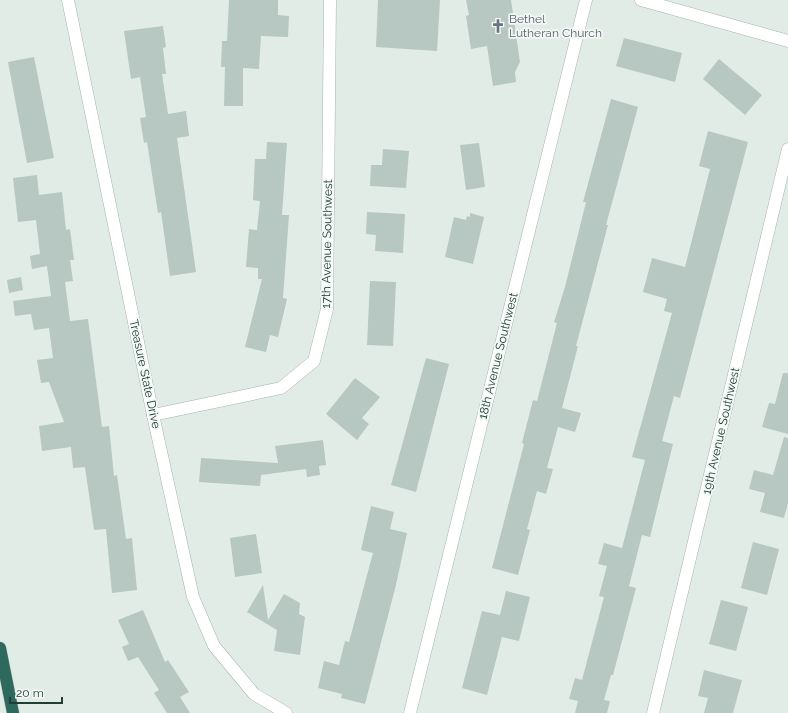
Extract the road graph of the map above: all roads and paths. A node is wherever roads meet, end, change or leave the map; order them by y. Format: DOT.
graph roads {
  1 [pos="68,0"];
  2 [pos="330,0"];
  3 [pos="586,0"];
  4 [pos="641,0"];
  5 [pos="788,41"];
  6 [pos="788,149"];
  7 [pos="153,415"];
  8 [pos="0,648"];
  9 [pos="13,713"];
  10 [pos="286,713"];
  11 [pos="410,713"];
  12 [pos="653,713"];
  1 -- 7 [label="street, Treasure State Drive"];
  2 -- 7 [label="street, 17th Avenue Southwest"];
  3 -- 11 [label="street, 18th Avenue Southwest"];
  4 -- 5 [label="street"];
  6 -- 12 [label="street, 19th Avenue Southwest"];
  7 -- 10 [label="street, Treasure State Drive"];
  8 -- 9 [label="highway"];
}
